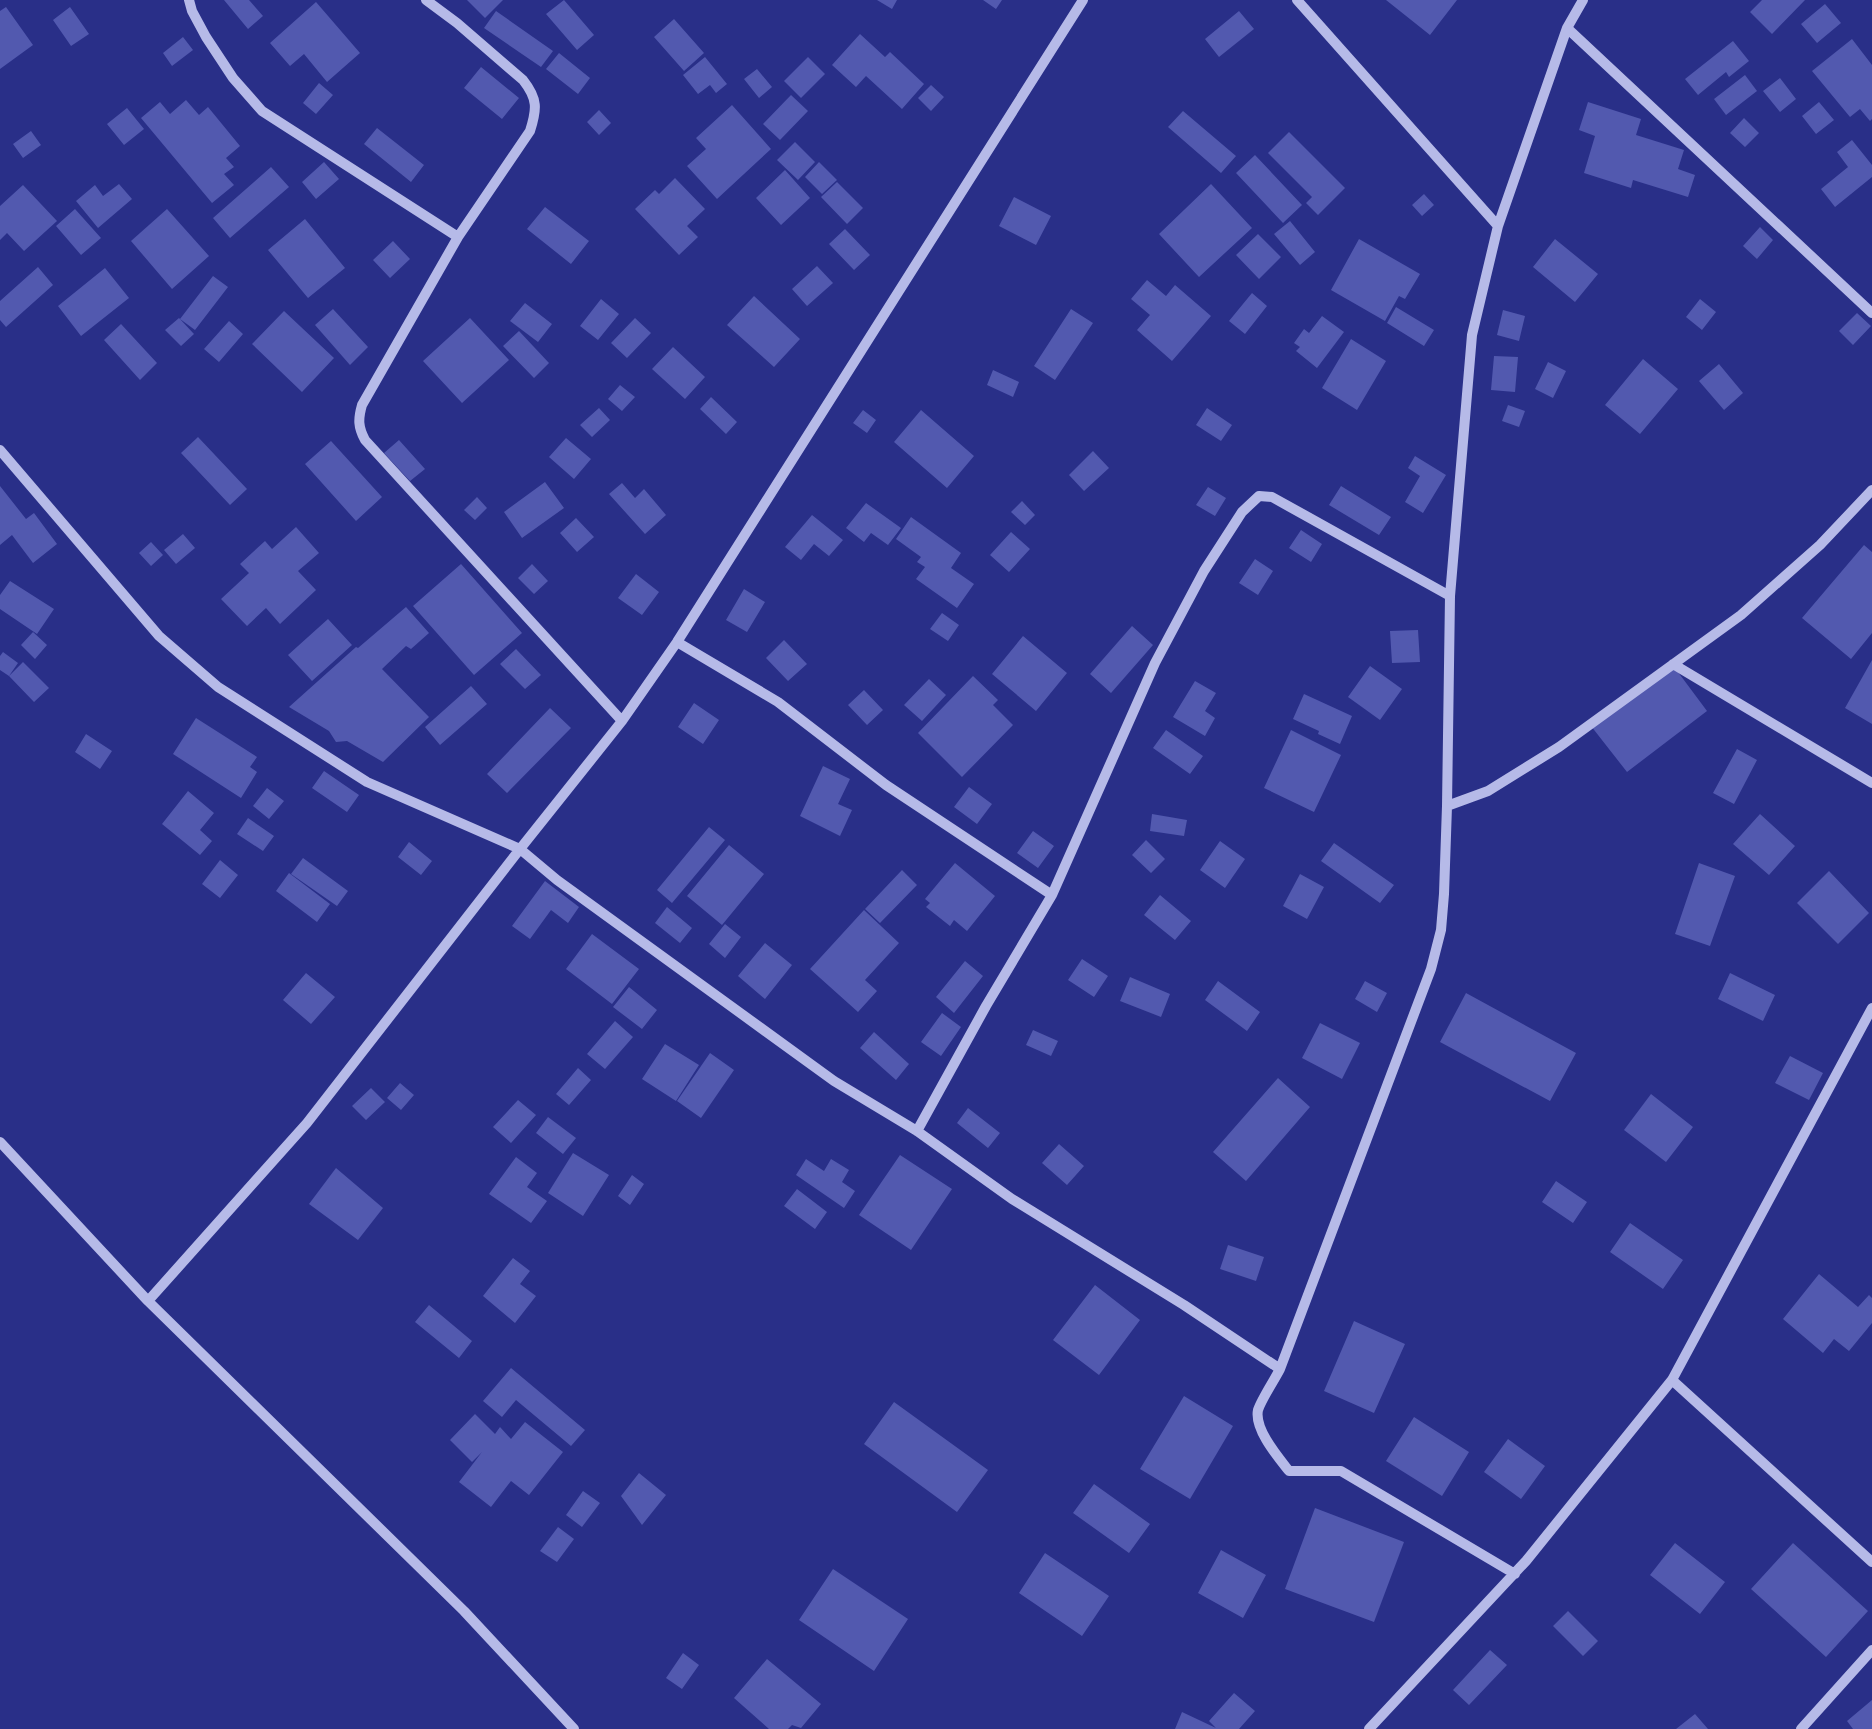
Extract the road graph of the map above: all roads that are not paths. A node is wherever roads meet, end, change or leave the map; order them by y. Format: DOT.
graph roads {
  1 [pos="189,0"];
  2 [pos="426,0"];
  3 [pos="1083,0"];
  4 [pos="1297,0"];
  5 [pos="1583,0"];
  6 [pos="1567,28"];
  7 [pos="1498,226"];
  8 [pos="458,237"];
  9 [pos="1872,313"];
  10 [pos="0,450"];
  11 [pos="1872,490"];
  12 [pos="1450,596"];
  13 [pos="677,642"];
  14 [pos="1673,664"];
  15 [pos="622,721"];
  16 [pos="1872,783"];
  17 [pos="1447,806"];
  18 [pos="520,849"];
  19 [pos="1052,895"];
  20 [pos="1872,1008"];
  21 [pos="917,1131"];
  22 [pos="0,1142"];
  23 [pos="148,1301"];
  24 [pos="1280,1368"];
  25 [pos="1672,1380"];
  26 [pos="1872,1562"];
  27 [pos="1515,1574"];
  28 [pos="1872,1650"];
  29 [pos="574,1729"];
  30 [pos="1368,1729"];
  31 [pos="1801,1729"];
  1 -- 8 [label="street"];
  2 -- 8 [label="street"];
  3 -- 13 [label="street"];
  4 -- 7 [label="street"];
  5 -- 6 [label="street"];
  6 -- 7 [label="street"];
  6 -- 9 [label="street"];
  7 -- 12 [label="street"];
  8 -- 15 [label="street"];
  10 -- 18 [label="street"];
  11 -- 14 [label="street"];
  12 -- 17 [label="street"];
  12 -- 19 [label="street"];
  13 -- 15 [label="street"];
  13 -- 19 [label="street"];
  14 -- 16 [label="street"];
  14 -- 17 [label="street"];
  15 -- 18 [label="street"];
  17 -- 24 [label="street"];
  18 -- 21 [label="street"];
  18 -- 23 [label="street"];
  19 -- 21 [label="street"];
  20 -- 25 [label="street"];
  21 -- 24 [label="street"];
  22 -- 23 [label="street"];
  23 -- 29 [label="street"];
  24 -- 27 [label="street"];
  25 -- 26 [label="street"];
  25 -- 27 [label="street"];
  27 -- 30 [label="street"];
  28 -- 31 [label="street"];
}
